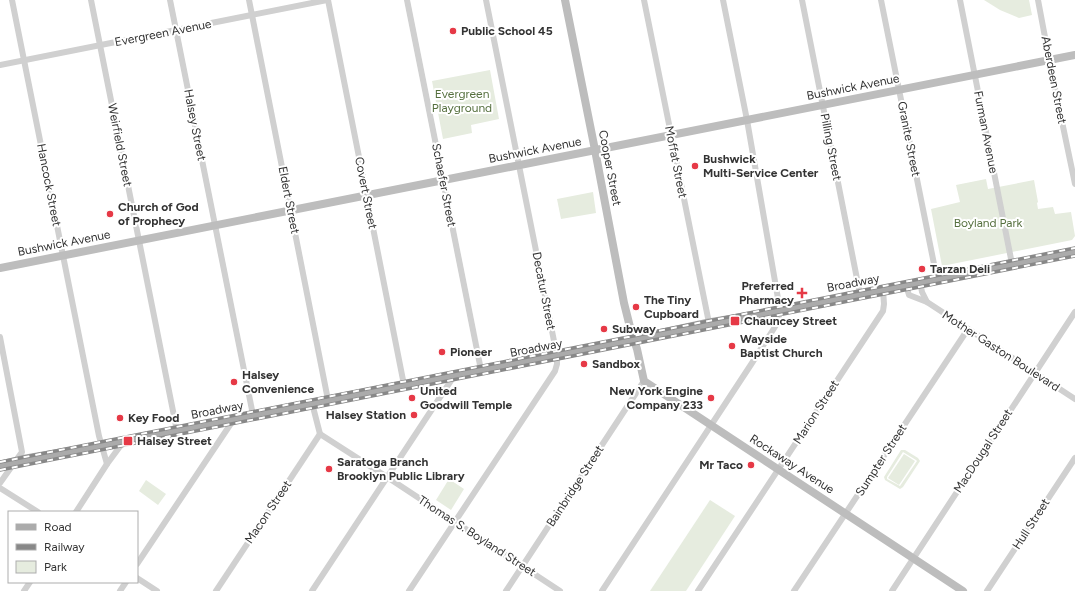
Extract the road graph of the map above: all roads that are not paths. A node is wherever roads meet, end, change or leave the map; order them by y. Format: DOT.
graph roads {
  1 [pos="12,0"];
  2 [pos="91,0"];
  3 [pos="170,0"];
  4 [pos="249,0"];
  5 [pos="327,0"];
  6 [pos="407,0"];
  7 [pos="486,0"];
  8 [pos="565,0"];
  9 [pos="644,0"];
  10 [pos="723,0"];
  11 [pos="802,0"];
  12 [pos="881,0"];
  13 [pos="960,0"];
  14 [pos="1038,0"];
  15 [pos="252,15"];
  16 [pos="176,30"];
  17 [pos="100,45"];
  18 [pos="1075,55"];
  19 [pos="24,60"];
  20 [pos="1049,60"];
  21 [pos="0,65"];
  22 [pos="975,75"];
  23 [pos="899,90"];
  24 [pos="823,105"];
  25 [pos="747,120"];
  26 [pos="671,135"];
  27 [pos="595,150"];
  28 [pos="519,166"];
  29 [pos="443,180"];
  30 [pos="1075,184"];
  31 [pos="367,196"];
  32 [pos="291,211"];
  33 [pos="215,226"];
  34 [pos="139,241"];
  35 [pos="1075,252"];
  36 [pos="63,256"];
  37 [pos="1012,264"];
  38 [pos="0,268"];
  39 [pos="937,279"];
  40 [pos="920,282"];
  41 [pos="906,285"];
  42 [pos="883,290"];
  43 [pos="860,294"];
  44 [pos="927,302"];
  45 [pos="780,310"];
  46 [pos="1075,312"];
  47 [pos="709,323"];
  48 [pos="968,329"];
  49 [pos="0,337"];
  50 [pos="633,340"];
  51 [pos="557,356"];
  52 [pos="481,370"];
  53 [pos="1035,373"];
  54 [pos="454,376"];
  55 [pos="644,381"];
  56 [pos="404,385"];
  57 [pos="1075,399"];
  58 [pos="328,400"];
  59 [pos="312,403"];
  60 [pos="253,416"];
  61 [pos="234,419"];
  62 [pos="711,425"];
  63 [pos="177,431"];
  64 [pos="320,434"];
  65 [pos="124,441"];
  66 [pos="102,446"];
  67 [pos="1075,458"];
  68 [pos="17,461"];
  69 [pos="107,464"];
  70 [pos="0,465"];
  71 [pos="778,470"];
  72 [pos="387,477"];
  73 [pos="0,483"];
  74 [pos="0,488"];
  75 [pos="36,511"];
  76 [pos="77,511"];
  77 [pos="845,514"];
  78 [pos="455,522"];
  79 [pos="913,558"];
  80 [pos="138,563"];
  81 [pos="522,566"];
  82 [pos="138,579"];
  83 [pos="158,591"];
  84 [pos="216,591"];
  85 [pos="312,591"];
  86 [pos="410,591"];
  87 [pos="506,591"];
  88 [pos="560,591"];
  89 [pos="602,591"];
  90 [pos="698,591"];
  91 [pos="794,591"];
  92 [pos="892,591"];
  93 [pos="963,591"];
  94 [pos="987,591"];
  1 -- 19 [label="street, Hancock Street"];
  2 -- 17 [label="street, Weirfield Street"];
  3 -- 16 [label="street, Halsey Street"];
  4 -- 15 [label="street, Eldert Street"];
  5 -- 15 [label="street, Evergreen Avenue"];
  5 -- 31 [label="street, Covert Street"];
  6 -- 29 [label="street, Schaefer Street"];
  7 -- 28 [label="street, Decatur Street"];
  8 -- 27 [label="main road, Cooper Street"];
  9 -- 26 [label="street, Moffat Street"];
  10 -- 25 [label="street"];
  11 -- 24 [label="street, Pilling Street"];
  12 -- 23 [label="street, Granite Street"];
  13 -- 22 [label="street, Furman Avenue"];
  14 -- 20 [label="street, Aberdeen Street"];
  15 -- 16 [label="street, Evergreen Avenue"];
  15 -- 32 [label="street, Eldert Street"];
  16 -- 17 [label="street, Evergreen Avenue"];
  16 -- 33 [label="street, Halsey Street"];
  17 -- 19 [label="street, Evergreen Avenue"];
  17 -- 34 [label="street, Weirfield Street"];
  18 -- 20 [label="main road, Bushwick Avenue"];
  19 -- 21 [label="street, Evergreen Avenue"];
  19 -- 36 [label="street, Hancock Street"];
  20 -- 22 [label="main road, Bushwick Avenue"];
  20 -- 30 [label="street, Aberdeen Street"];
  22 -- 23 [label="main road, Bushwick Avenue"];
  22 -- 37 [label="street, Furman Avenue"];
  23 -- 24 [label="main road, Bushwick Avenue"];
  23 -- 39 [label="street, Granite Street"];
  24 -- 25 [label="main road, Bushwick Avenue"];
  24 -- 43 [label="street, Pilling Street"];
  25 -- 26 [label="main road, Bushwick Avenue"];
  25 -- 45 [label="street"];
  26 -- 27 [label="main road, Bushwick Avenue"];
  26 -- 47 [label="street, Moffat Street"];
  27 -- 28 [label="main road, Bushwick Avenue"];
  27 -- 50 [label="main road, Cooper Street"];
  28 -- 29 [label="main road, Bushwick Avenue"];
  28 -- 51 [label="street, Decatur Street"];
  29 -- 31 [label="main road, Bushwick Avenue"];
  29 -- 52 [label="street, Schaefer Street"];
  31 -- 32 [label="main road, Bushwick Avenue"];
  31 -- 56 [label="street, Covert Street"];
  32 -- 33 [label="main road, Bushwick Avenue"];
  32 -- 58 [label="street, Eldert Street"];
  33 -- 34 [label="main road, Bushwick Avenue"];
  33 -- 60 [label="street, Halsey Street"];
  34 -- 36 [label="main road, Bushwick Avenue"];
  34 -- 63 [label="street, Weirfield Street"];
  35 -- 37 [label="main road, Broadway"];
  36 -- 38 [label="main road, Bushwick Avenue"];
  36 -- 66 [label="street, Hancock Street"];
  37 -- 39 [label="main road, Broadway"];
  39 -- 40 [label="main road, Broadway"];
  40 -- 41 [label="main road, Broadway"];
  40 -- 44 [label="street"];
  41 -- 42 [label="main road, Broadway"];
  41 -- 44 [label="street, Mother Gaston Boulevard"];
  42 -- 43 [label="main road, Broadway"];
  42 -- 71 [label="street, Marion Street"];
  43 -- 45 [label="main road, Broadway"];
  44 -- 48 [label="street, Mother Gaston Boulevard"];
  45 -- 47 [label="main road, Broadway"];
  45 -- 62 [label="street"];
  46 -- 53 [label="street, MacDougal Street"];
  47 -- 50 [label="main road, Broadway"];
  48 -- 53 [label="street, Mother Gaston Boulevard"];
  48 -- 77 [label="street, Sumpter Street"];
  49 -- 68 [label="street"];
  50 -- 51 [label="main road, Broadway"];
  50 -- 55 [label="main road"];
  51 -- 52 [label="main road, Broadway"];
  51 -- 78 [label="street, Decatur Street"];
  52 -- 54 [label="main road, Broadway"];
  53 -- 57 [label="street, Mother Gaston Boulevard"];
  53 -- 79 [label="street, MacDougal Street"];
  54 -- 56 [label="main road, Broadway"];
  54 -- 72 [label="street"];
  55 -- 62 [label="main road, Rockaway Avenue"];
  55 -- 81 [label="street, Bainbridge Street"];
  56 -- 58 [label="main road, Broadway"];
  58 -- 59 [label="main road, Broadway"];
  59 -- 60 [label="main road, Broadway"];
  59 -- 64 [label="street"];
  60 -- 61 [label="main road, Broadway"];
  61 -- 63 [label="main road, Broadway"];
  61 -- 80 [label="street"];
  62 -- 71 [label="main road, Rockaway Avenue"];
  62 -- 89 [label="street"];
  63 -- 65 [label="main road, Broadway"];
  64 -- 72 [label="street, Thomas S. Boyland Street"];
  64 -- 84 [label="street, Macon Street"];
  65 -- 66 [label="main road, Broadway"];
  65 -- 69 [label="street"];
  66 -- 68 [label="main road, Broadway"];
  66 -- 69 [label="street, Hancock Street"];
  67 -- 94 [label="street, Hull Street"];
  68 -- 70 [label="main road, Broadway"];
  68 -- 73 [label="street"];
  69 -- 76 [label="street"];
  71 -- 77 [label="main road, Rockaway Avenue"];
  71 -- 90 [label="street, Marion Street"];
  72 -- 78 [label="street, Thomas S. Boyland Street"];
  72 -- 85 [label="street"];
  74 -- 75 [label="street"];
  77 -- 79 [label="main road, Rockaway Avenue"];
  77 -- 91 [label="street, Sumpter Street"];
  78 -- 81 [label="street, Thomas S. Boyland Street"];
  78 -- 86 [label="street, Decatur Street"];
  79 -- 92 [label="street, MacDougal Street"];
  79 -- 93 [label="main road, Rockaway Avenue"];
  81 -- 87 [label="street, Bainbridge Street"];
  81 -- 88 [label="street, Thomas S. Boyland Street"];
  82 -- 83 [label="street"];
}
